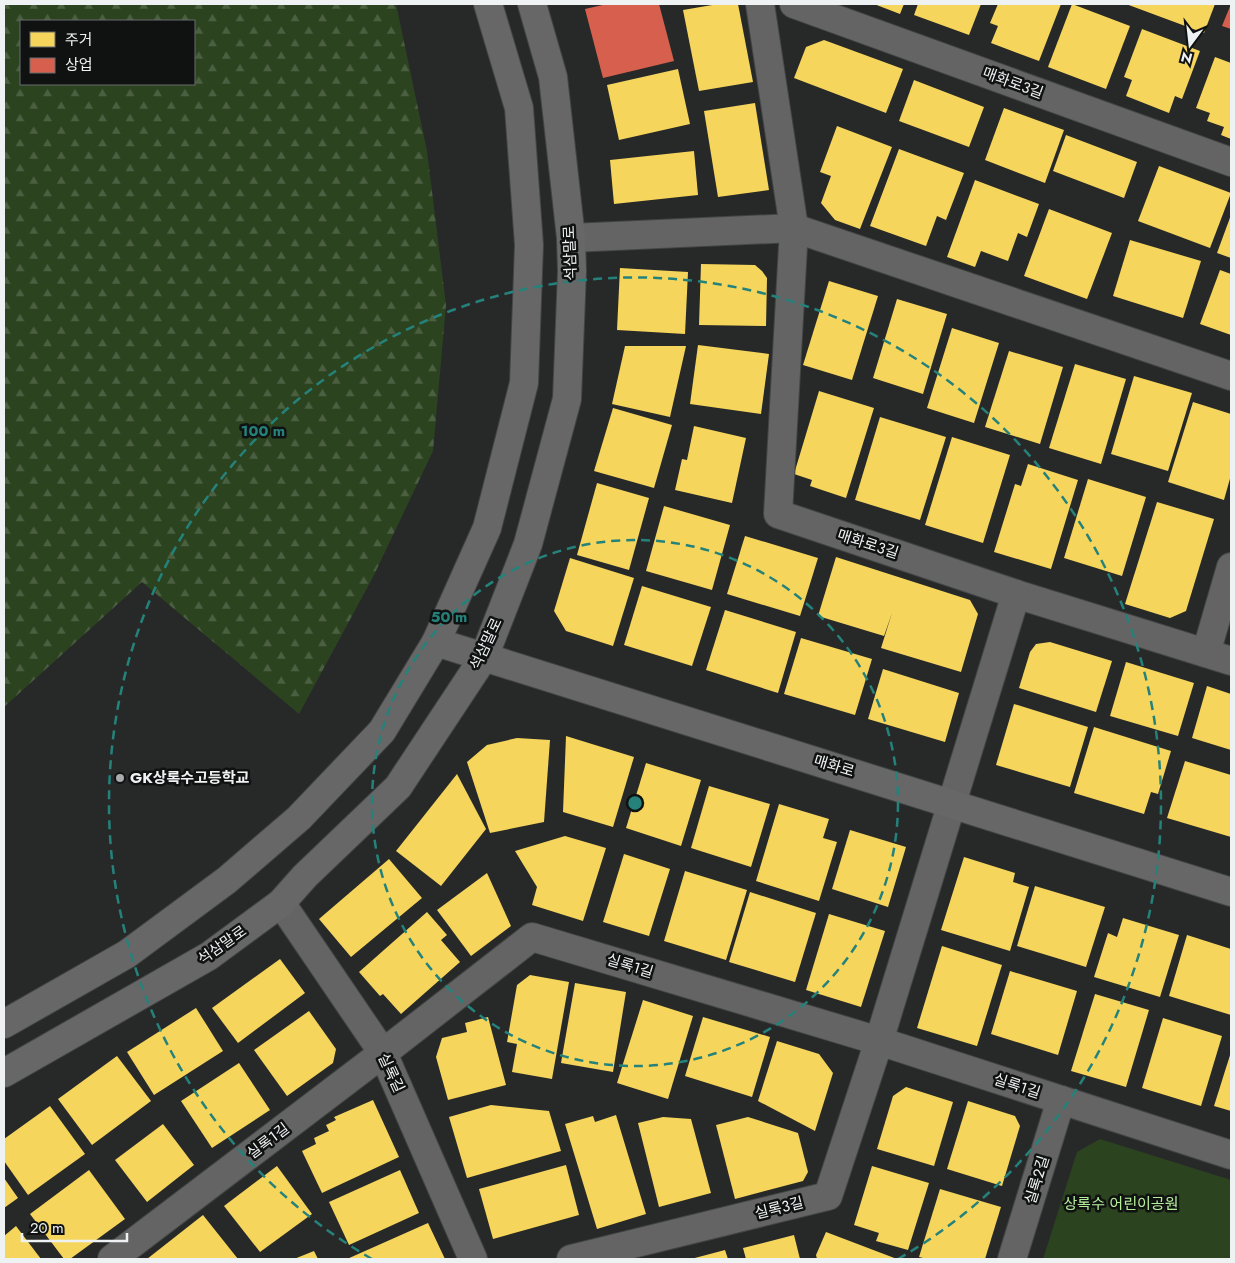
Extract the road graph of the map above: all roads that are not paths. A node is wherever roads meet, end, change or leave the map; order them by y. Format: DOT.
graph roads {
  1 [pos="488,4"];
  2 [pos="532,4"];
  3 [pos="760,4"];
  4 [pos="794,4"];
  5 [pos="1231,162"];
  6 [pos="794,228"];
  7 [pos="571,238"];
  8 [pos="1231,376"];
  9 [pos="1231,567"];
  10 [pos="1016,594"];
  11 [pos="436,642"];
  12 [pos="484,657"];
  13 [pos="1219,657"];
  14 [pos="952,803"];
  15 [pos="1231,892"];
  16 [pos="281,903"];
  17 [pos="4,1024"];
  18 [pos="879,1041"];
  19 [pos="383,1053"];
  20 [pos="4,1073"];
  21 [pos="1061,1100"];
  22 [pos="1231,1155"];
  23 [pos="112,1259"];
  24 [pos="473,1259"];
  25 [pos="571,1259"];
  26 [pos="1012,1259"];
  1 -- 11 [label="street"];
  2 -- 7 [label="street, 석삼말로"];
  3 -- 6 [label="street, 매화로3길"];
  4 -- 5 [label="street, 매화로3길"];
  6 -- 7 [label="street"];
  6 -- 8 [label="street"];
  6 -- 10 [label="street, 매화로3길"];
  7 -- 12 [label="street, 석삼말로"];
  9 -- 13 [label="street"];
  10 -- 13 [label="street, 매화로3길"];
  10 -- 14 [label="street"];
  11 -- 12 [label="street, 매화로"];
  11 -- 17 [label="street"];
  12 -- 14 [label="street, 매화로"];
  12 -- 16 [label="street, 석삼말로"];
  14 -- 15 [label="street, 매화로"];
  14 -- 18 [label="street"];
  16 -- 19 [label="street, 실록길"];
  16 -- 20 [label="street, 석삼말로"];
  18 -- 19 [label="street, 실록1길"];
  18 -- 21 [label="street, 실록1길"];
  18 -- 25 [label="street, 실록3길"];
  19 -- 23 [label="street, 실록1길"];
  19 -- 24 [label="street, 실록길"];
  21 -- 22 [label="street, 실록1길"];
  21 -- 26 [label="street, 실록2길"];
}
